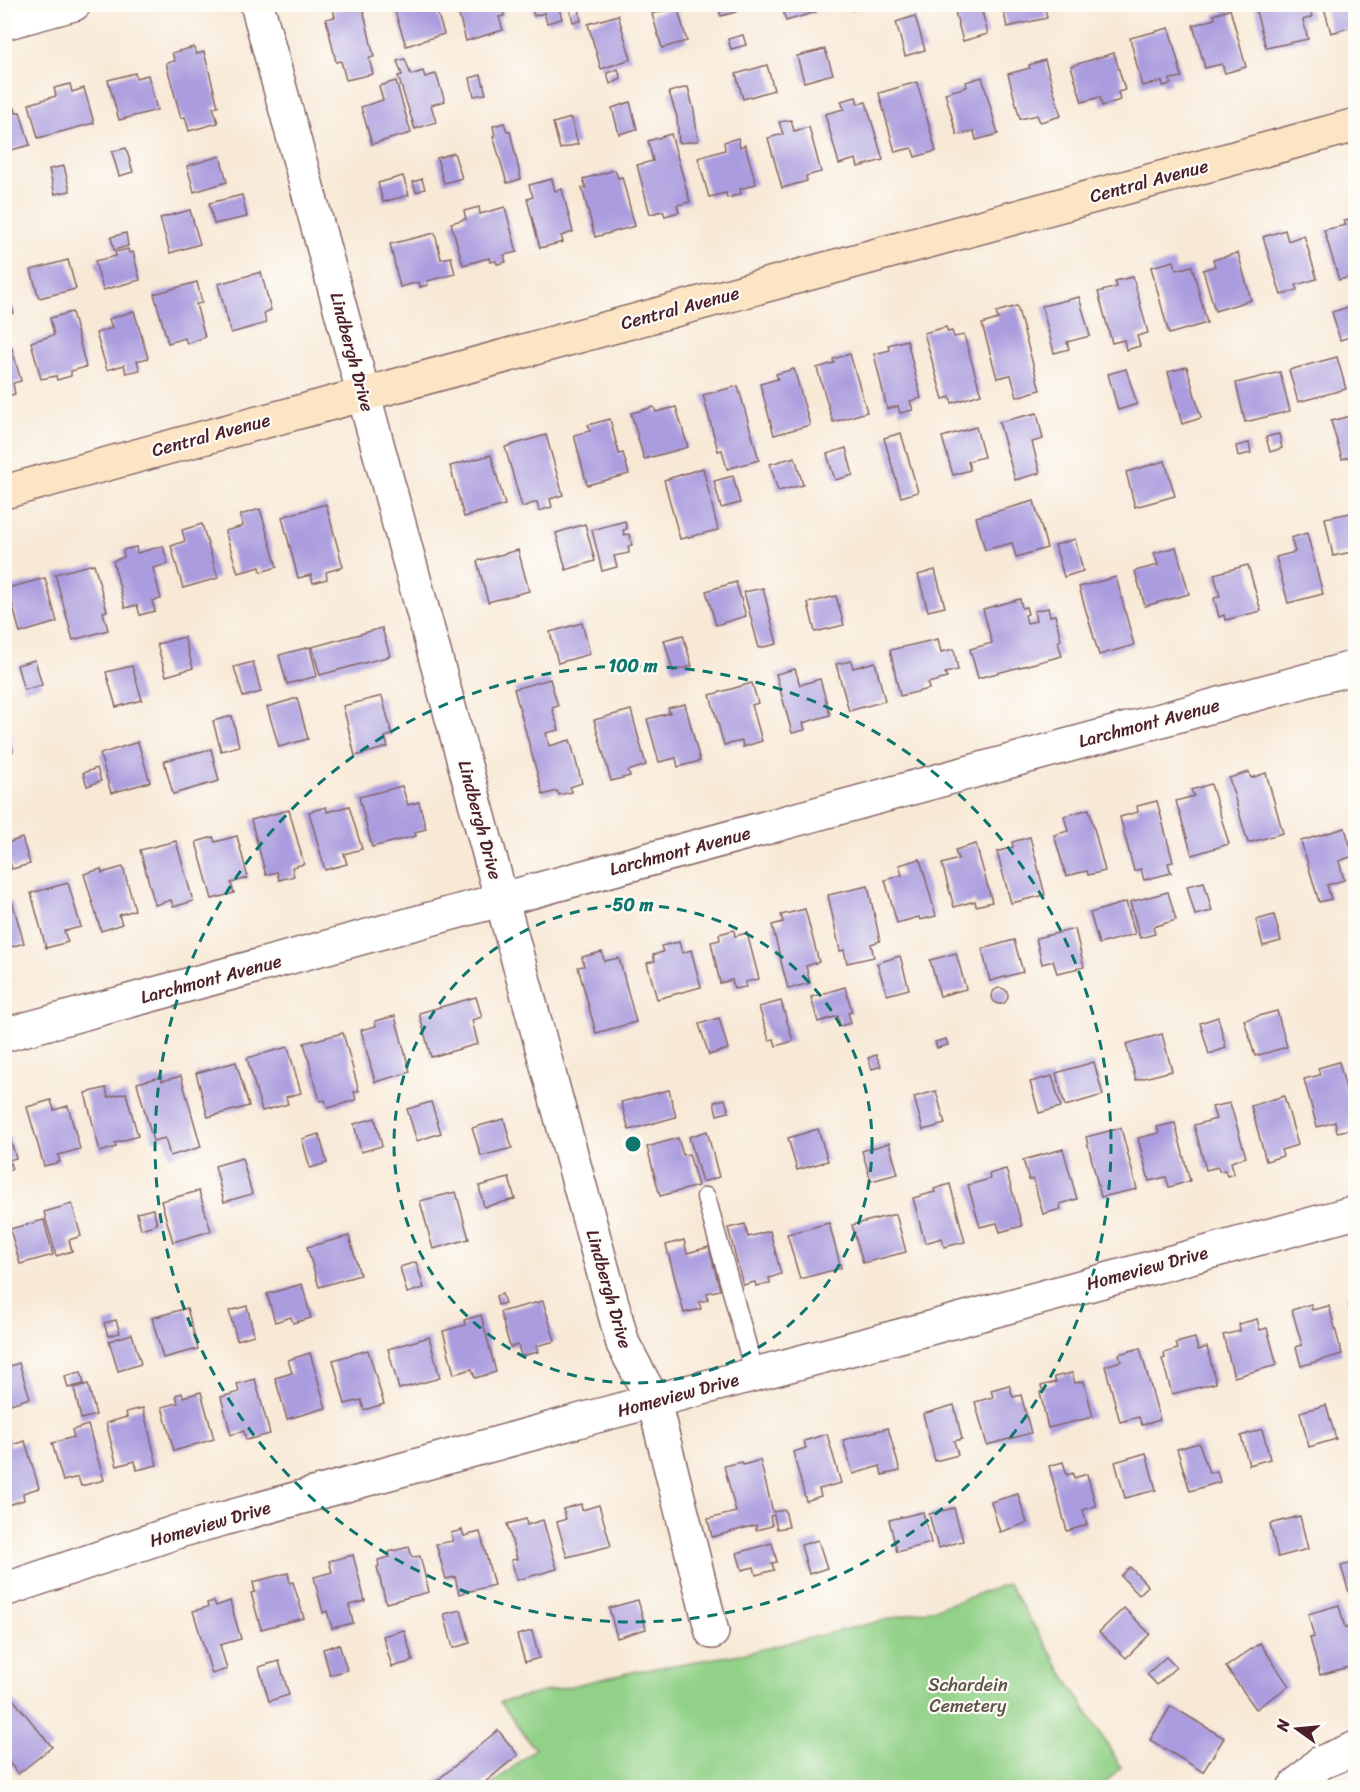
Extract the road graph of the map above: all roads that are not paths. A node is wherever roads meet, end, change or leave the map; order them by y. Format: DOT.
graph roads {
  1 [pos="74,4"];
  2 [pos="257,4"];
  3 [pos="4,24"];
  4 [pos="1356,125"];
  5 [pos="363,393"];
  6 [pos="4,492"];
  7 [pos="1356,667"];
  8 [pos="502,900"];
  9 [pos="4,1035"];
  10 [pos="706,1197"];
  11 [pos="1356,1212"];
  12 [pos="755,1375"];
  13 [pos="654,1402"];
  14 [pos="4,1590"];
  15 [pos="712,1632"];
  16 [pos="1356,1748"];
  17 [pos="1294,1788"];
  1 -- 3 [label="street"];
  2 -- 5 [label="street, Lindbergh Drive"];
  4 -- 5 [label="street, Central Avenue"];
  5 -- 6 [label="street, Central Avenue"];
  5 -- 8 [label="street, Lindbergh Drive"];
  7 -- 8 [label="street, Larchmont Avenue"];
  8 -- 9 [label="street, Larchmont Avenue"];
  8 -- 13 [label="street, Lindbergh Drive"];
  10 -- 12 [label="lane"];
  11 -- 12 [label="street, Homeview Drive"];
  12 -- 13 [label="street, Homeview Drive"];
  13 -- 14 [label="street, Homeview Drive"];
  13 -- 15 [label="street, Lindbergh Drive"];
  16 -- 17 [label="street"];
}
